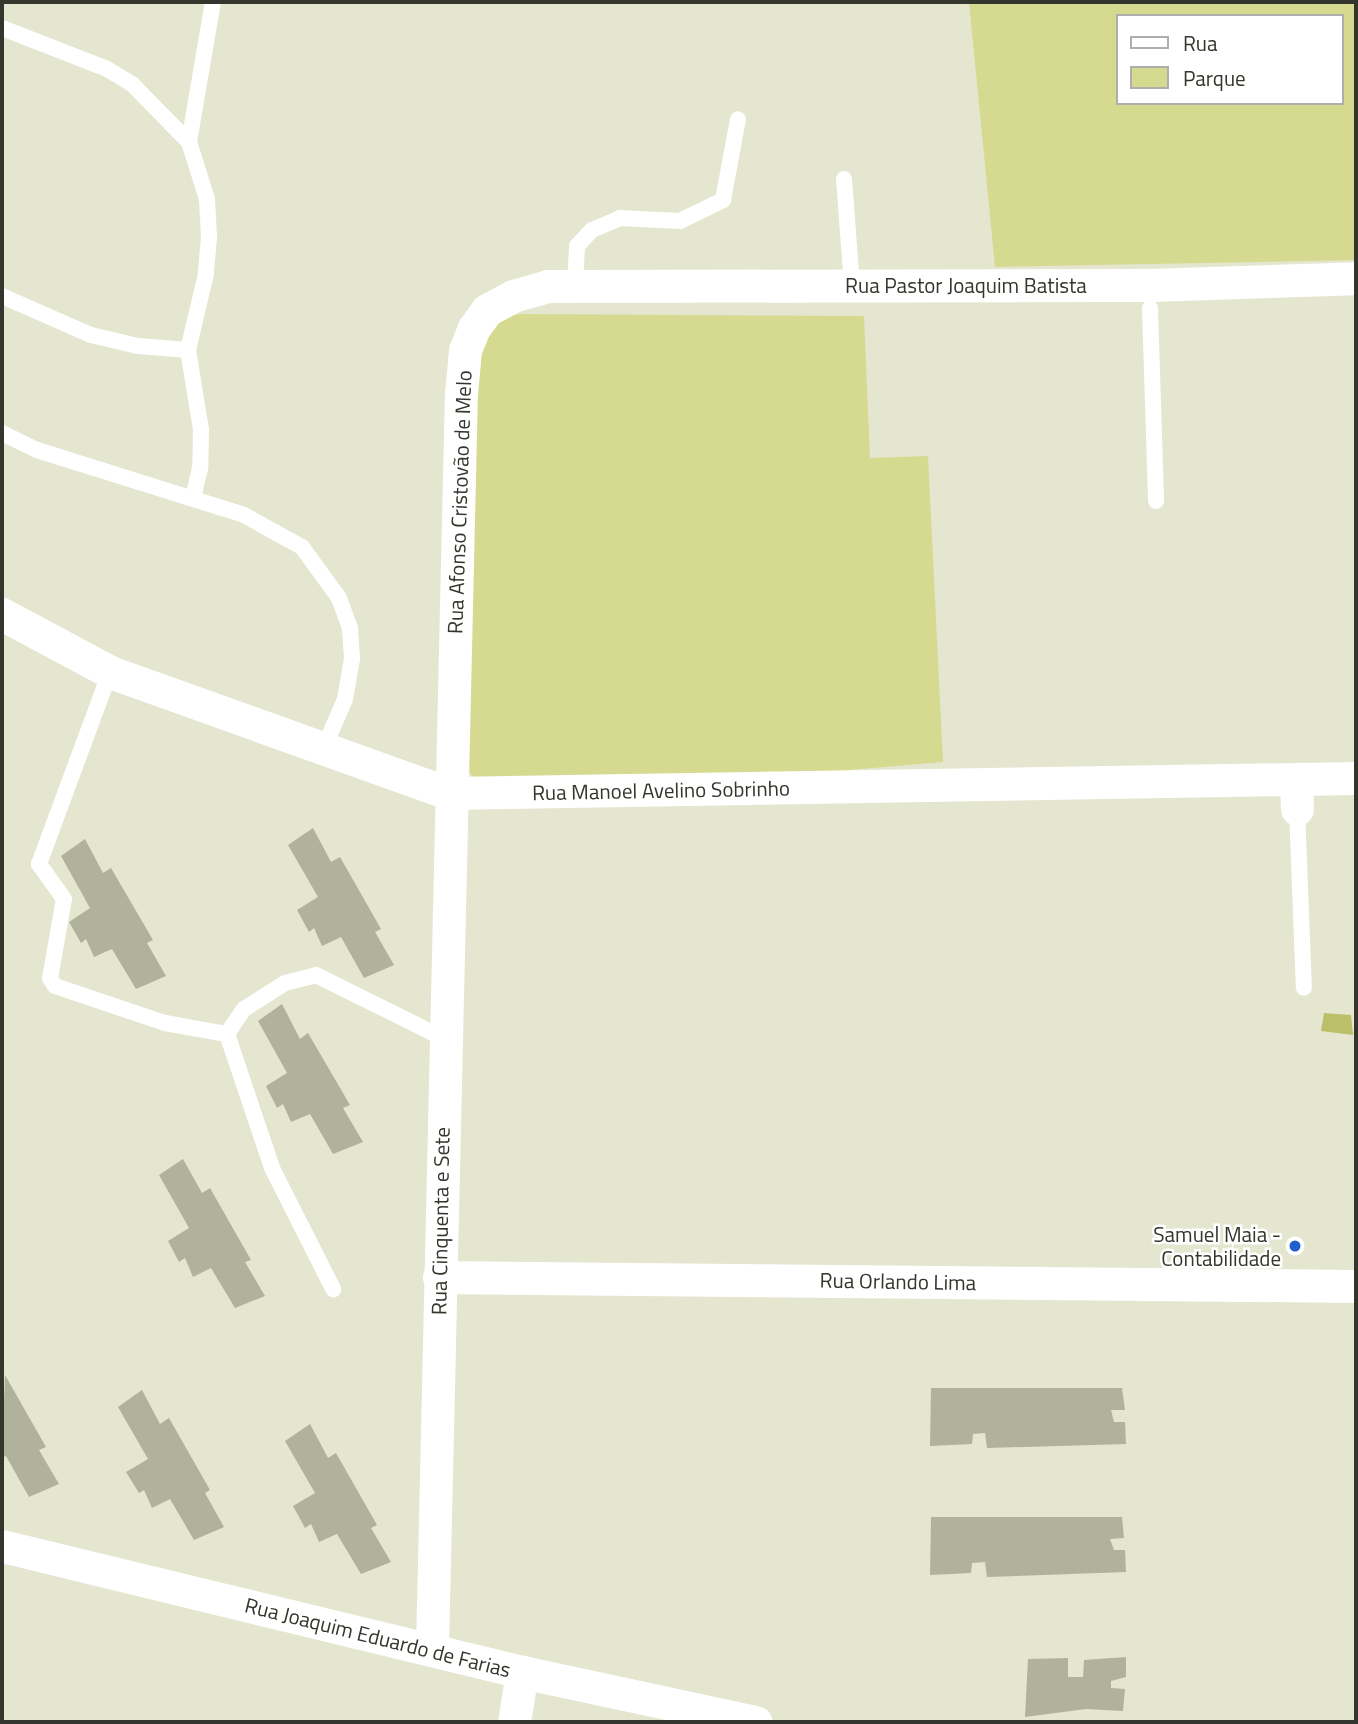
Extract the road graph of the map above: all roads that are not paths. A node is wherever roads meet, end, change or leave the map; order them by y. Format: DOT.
graph roads {
  1 [pos="213,2"];
  2 [pos="2,28"];
  3 [pos="738,119"];
  4 [pos="189,142"];
  5 [pos="844,179"];
  6 [pos="1356,278"];
  7 [pos="575,285"];
  8 [pos="852,285"];
  9 [pos="2,296"];
  10 [pos="1150,296"];
  11 [pos="188,350"];
  12 [pos="2,433"];
  13 [pos="193,498"];
  14 [pos="1156,501"];
  15 [pos="2,614"];
  16 [pos="110,672"];
  17 [pos="324,748"];
  18 [pos="1356,778"];
  19 [pos="448,793"];
  20 [pos="1297,795"];
  21 [pos="1304,988"];
  22 [pos="227,1034"];
  23 [pos="443,1038"];
  24 [pos="439,1277"];
  25 [pos="1356,1286"];
  26 [pos="333,1289"];
  27 [pos="2,1546"];
  28 [pos="432,1648"];
  29 [pos="522,1672"];
  30 [pos="514,1722"];
  31 [pos="756,1722"];
  1 -- 4 [label="lane"];
  2 -- 4 [label="lane"];
  3 -- 7 [label="lane"];
  4 -- 11 [label="lane"];
  5 -- 8 [label="lane"];
  6 -- 10 [label="street, Rua Pastor Joaquim Batista"];
  7 -- 8 [label="street, Rua Pastor Joaquim Batista"];
  7 -- 19 [label="street, Rua Afonso Cristovão de Melo"];
  8 -- 10 [label="street, Rua Pastor Joaquim Batista"];
  9 -- 11 [label="lane"];
  10 -- 14 [label="lane"];
  11 -- 13 [label="lane"];
  12 -- 13 [label="lane"];
  13 -- 17 [label="lane"];
  15 -- 16 [label="street, Rua Manoel Avelino Sobrinho"];
  16 -- 17 [label="street, Rua Manoel Avelino Sobrinho"];
  16 -- 22 [label="lane"];
  17 -- 19 [label="street, Rua Manoel Avelino Sobrinho"];
  18 -- 20 [label="street, Rua Manoel Avelino Sobrinho"];
  19 -- 20 [label="street, Rua Manoel Avelino Sobrinho"];
  19 -- 23 [label="street, Rua Cinquenta e Sete"];
  20 -- 21 [label="lane"];
  22 -- 23 [label="lane"];
  22 -- 26 [label="lane"];
  23 -- 24 [label="street, Rua Cinquenta e Sete"];
  24 -- 25 [label="street, Rua Orlando Lima"];
  24 -- 28 [label="street, Rua Cinquenta e Sete"];
  27 -- 28 [label="street, Rua Joaquim Eduardo de Farias"];
  28 -- 29 [label="street, Rua Joaquim Eduardo de Farias"];
  29 -- 30 [label="street"];
  29 -- 31 [label="street, Rua Joaquim Eduardo de Farias"];
}
